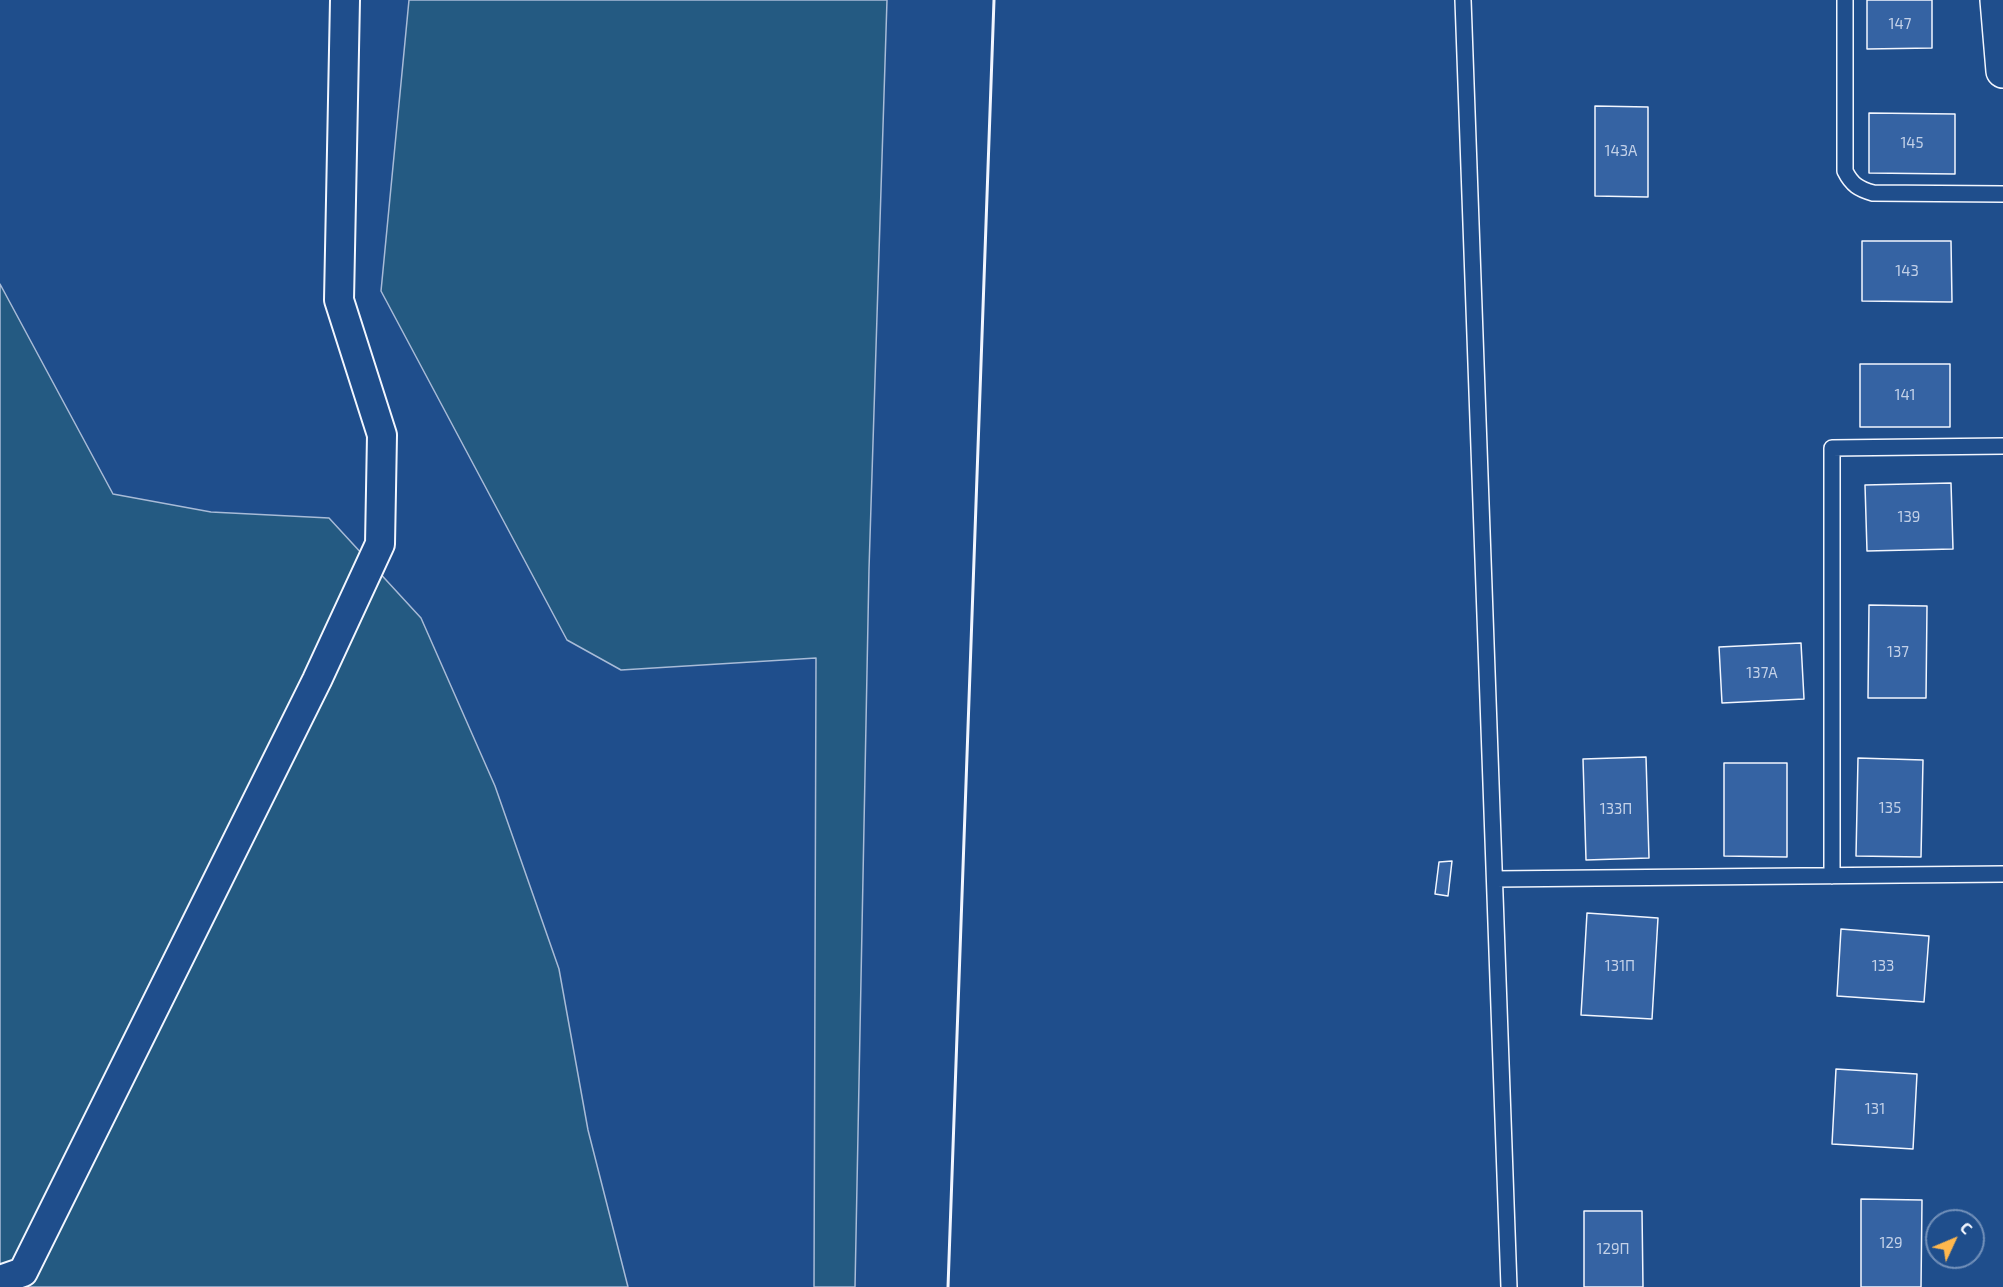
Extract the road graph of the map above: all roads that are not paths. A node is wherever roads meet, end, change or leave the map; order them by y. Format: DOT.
graph roads {
  1 [pos="345,0"];
  2 [pos="1463,0"];
  3 [pos="1845,0"];
  4 [pos="1997,0"];
  5 [pos="2003,71"];
  6 [pos="2003,194"];
  7 [pos="2003,446"];
  8 [pos="2003,874"];
  9 [pos="1832,876"];
  10 [pos="1495,879"];
  11 [pos="0,1280"];
  12 [pos="1509,1287"];
  1 -- 11 [label="street"];
  2 -- 10 [label="lane"];
  3 -- 6 [label="lane"];
  4 -- 5 [label="street"];
  7 -- 9 [label="lane"];
  8 -- 9 [label="lane"];
  9 -- 10 [label="lane"];
  10 -- 12 [label="lane"];
}
